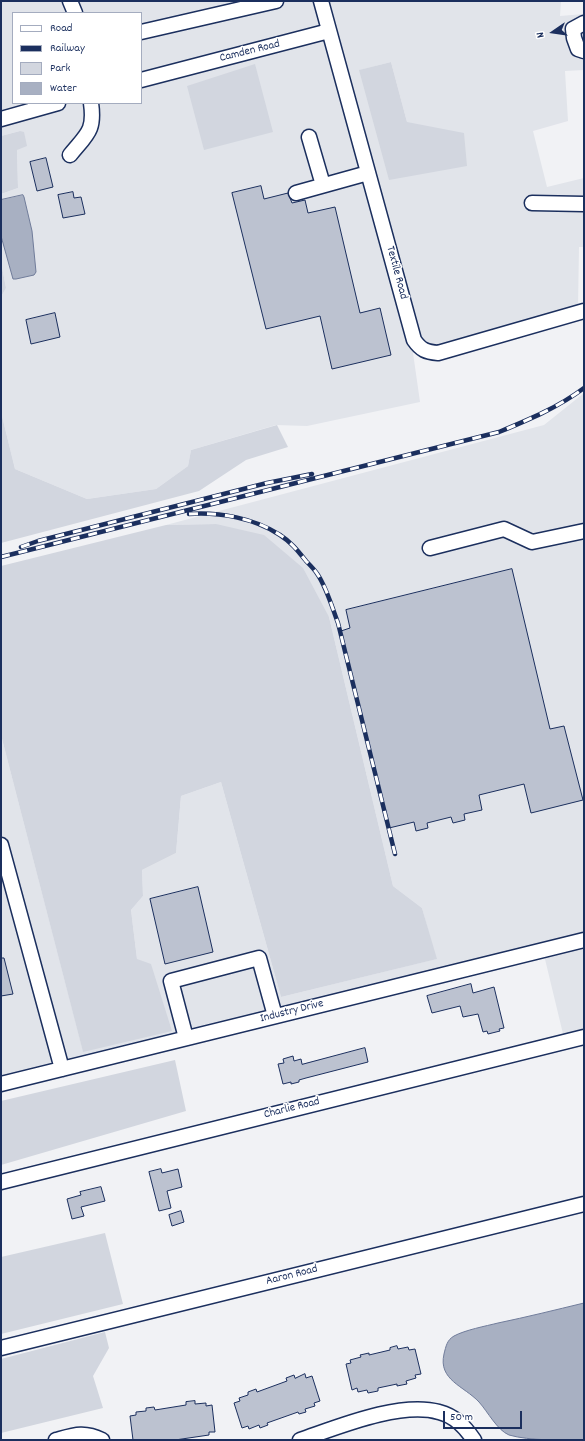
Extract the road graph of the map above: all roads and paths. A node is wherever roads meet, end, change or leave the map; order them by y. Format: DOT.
graph roads {
  1 [pos="70,1"];
  2 [pos="276,1"];
  3 [pos="321,1"];
  4 [pos="75,12"];
  5 [pos="584,23"];
  6 [pos="142,32"];
  7 [pos="329,32"];
  8 [pos="584,51"];
  9 [pos="142,80"];
  10 [pos="54,104"];
  11 [pos="91,104"];
  12 [pos="1,118"];
  13 [pos="309,137"];
  14 [pos="70,155"];
  15 [pos="368,173"];
  16 [pos="323,186"];
  17 [pos="296,193"];
  18 [pos="532,203"];
  19 [pos="584,204"];
  20 [pos="584,311"];
  21 [pos="584,531"];
  22 [pos="430,548"];
  23 [pos="1,845"];
  24 [pos="584,940"];
  25 [pos="275,1016"];
  26 [pos="584,1037"];
  27 [pos="186,1038"];
  28 [pos="62,1069"];
  29 [pos="1,1084"];
  30 [pos="1,1182"];
  31 [pos="584,1204"];
  32 [pos="1,1348"];
  33 [pos="330,1435"];
  34 [pos="56,1440"];
  35 [pos="102,1440"];
  36 [pos="300,1440"];
  37 [pos="474,1440"];
  1 -- 4 [label="street"];
  2 -- 6 [label="street"];
  3 -- 7 [label="street"];
  5 -- 8 [label="street"];
  7 -- 9 [label="street, Camden Road"];
  7 -- 15 [label="street, Textile Road"];
  10 -- 12 [label="street"];
  11 -- 14 [label="street"];
  13 -- 16 [label="street"];
  15 -- 16 [label="street"];
  15 -- 20 [label="street, Textile Road"];
  16 -- 17 [label="street"];
  18 -- 19 [label="street"];
  21 -- 22 [label="street"];
  23 -- 28 [label="street"];
  24 -- 25 [label="street, Industry Drive"];
  25 -- 27 [label="street, Industry Drive"];
  25 -- 27 [label="street"];
  26 -- 30 [label="street, Charlie Road"];
  27 -- 28 [label="street, Industry Drive"];
  28 -- 29 [label="street, Industry Drive"];
  31 -- 32 [label="street, Aaron Road"];
  33 -- 36 [label="street"];
  33 -- 37 [label="street"];
  34 -- 35 [label="street"];
}
